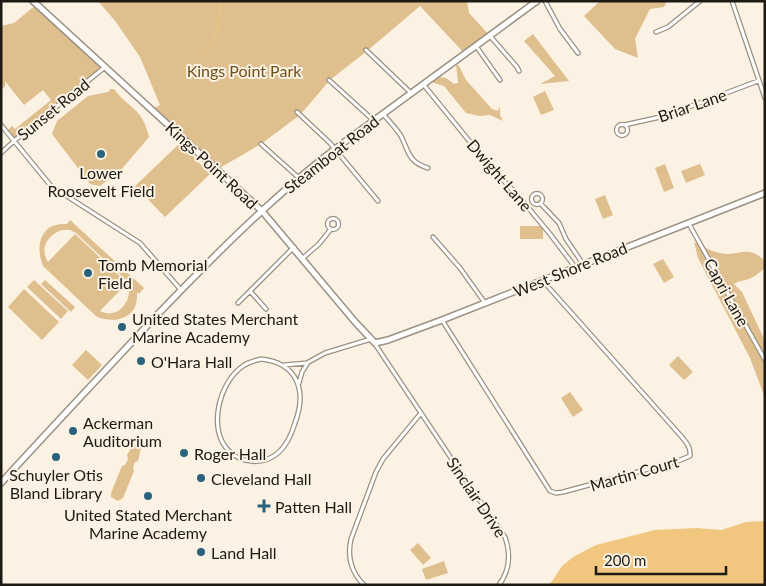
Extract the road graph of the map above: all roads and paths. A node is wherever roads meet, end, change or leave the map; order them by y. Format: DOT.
graph roads {
  1 [pos="33,1"];
  2 [pos="537,1"];
  3 [pos="546,1"];
  4 [pos="700,1"];
  5 [pos="732,1"];
  6 [pos="656,32"];
  7 [pos="490,36"];
  8 [pos="476,46"];
  9 [pos="366,50"];
  10 [pos="578,53"];
  11 [pos="105,67"];
  12 [pos="519,71"];
  13 [pos="329,80"];
  14 [pos="500,80"];
  15 [pos="758,81"];
  16 [pos="424,84"];
  17 [pos="411,93"];
  18 [pos="765,98"];
  19 [pos="297,112"];
  20 [pos="383,114"];
  21 [pos="373,120"];
  22 [pos="1,125"];
  23 [pos="624,125"];
  24 [pos="14,141"];
  25 [pos="262,144"];
  26 [pos="335,149"];
  27 [pos="1,153"];
  28 [pos="428,168"];
  29 [pos="299,178"];
  30 [pos="765,193"];
  31 [pos="378,201"];
  32 [pos="540,203"];
  33 [pos="262,211"];
  34 [pos="689,224"];
  35 [pos="331,229"];
  36 [pos="433,237"];
  37 [pos="294,247"];
  38 [pos="303,258"];
  39 [pos="583,264"];
  40 [pos="575,267"];
  41 [pos="542,281"];
  42 [pos="181,290"];
  43 [pos="250,291"];
  44 [pos="238,303"];
  45 [pos="485,303"];
  46 [pos="266,309"];
  47 [pos="442,320"];
  48 [pos="373,341"];
  49 [pos="765,360"];
  50 [pos="308,363"];
  51 [pos="284,365"];
  52 [pos="299,384"];
  53 [pos="421,413"];
  54 [pos="1,483"];
  55 [pos="364,585"];
  56 [pos="499,585"];
  1 -- 11 [label="main road, Kings Point Road"];
  2 -- 7 [label="main road, Steamboat Road"];
  3 -- 10 [label="street"];
  4 -- 6 [label="street"];
  5 -- 15 [label="street"];
  7 -- 8 [label="main road, Steamboat Road"];
  7 -- 12 [label="street"];
  8 -- 14 [label="street"];
  8 -- 16 [label="main road, Steamboat Road"];
  9 -- 17 [label="street"];
  11 -- 24 [label="street, Sunset Road"];
  11 -- 33 [label="main road, Kings Point Road"];
  13 -- 21 [label="street"];
  15 -- 18 [label="street"];
  15 -- 23 [label="street, Briar Lane"];
  16 -- 17 [label="main road, Steamboat Road"];
  16 -- 40 [label="street, Dwight Lane"];
  17 -- 20 [label="main road, Steamboat Road"];
  19 -- 26 [label="street"];
  20 -- 21 [label="main road, Steamboat Road"];
  20 -- 28 [label="street"];
  21 -- 26 [label="main road, Steamboat Road"];
  22 -- 24 [label="street"];
  24 -- 27 [label="street, Sunset Road"];
  24 -- 42 [label="street"];
  25 -- 29 [label="street"];
  26 -- 29 [label="main road, Steamboat Road"];
  26 -- 31 [label="street"];
  29 -- 33 [label="main road, Steamboat Road"];
  30 -- 34 [label="main road, West Shore Road"];
  32 -- 39 [label="street"];
  33 -- 37 [label="main road, Kings Point Road"];
  33 -- 42 [label="main road, Steamboat Road"];
  34 -- 39 [label="main road, West Shore Road"];
  34 -- 49 [label="street, Capri Lane"];
  35 -- 38 [label="street"];
  36 -- 45 [label="street"];
  37 -- 38 [label="main road, Kings Point Road"];
  37 -- 43 [label="street"];
  38 -- 48 [label="main road, Kings Point Road"];
  39 -- 40 [label="main road, West Shore Road"];
  40 -- 41 [label="main road, West Shore Road"];
  41 -- 45 [label="main road, West Shore Road"];
  41 -- 47 [label="street, Martin Court"];
  42 -- 54 [label="main road, Steamboat Road"];
  43 -- 44 [label="street"];
  43 -- 46 [label="street"];
  45 -- 47 [label="main road, West Shore Road"];
  47 -- 48 [label="main road, West Shore Road"];
  48 -- 50 [label="street"];
  48 -- 53 [label="street, Sinclair Drive"];
  50 -- 51 [label="street"];
  50 -- 52 [label="street"];
  51 -- 52 [label="street"];
  51 -- 52 [label="street"];
  53 -- 55 [label="street"];
  53 -- 56 [label="street, Sinclair Drive"];
}
